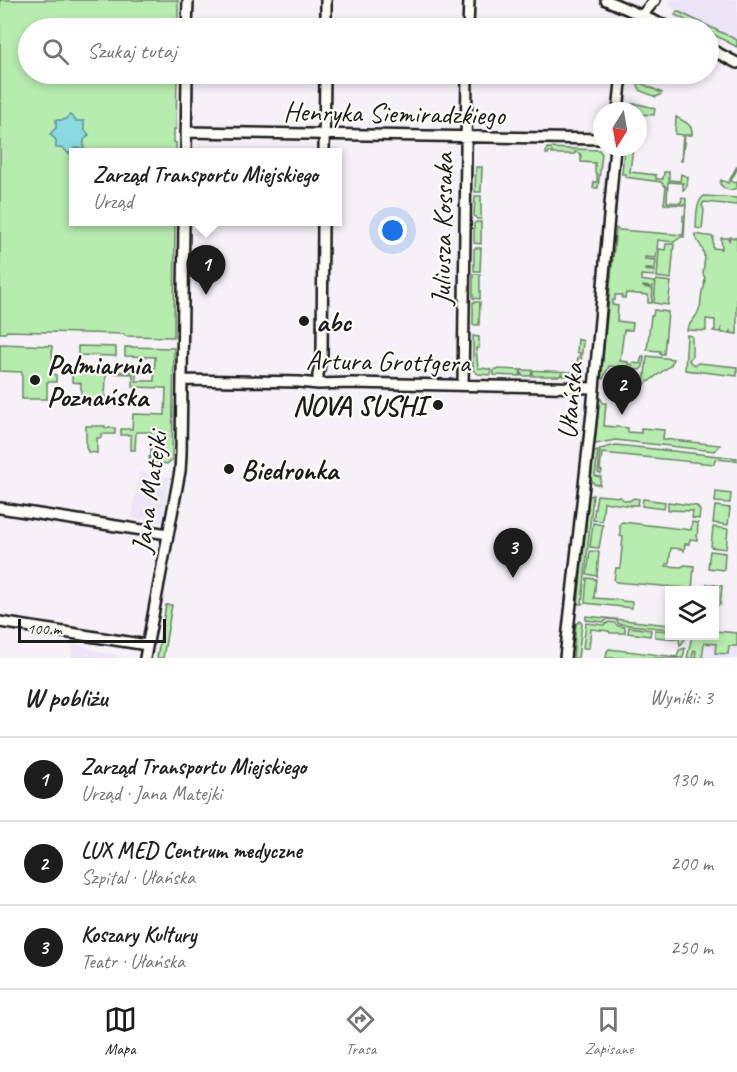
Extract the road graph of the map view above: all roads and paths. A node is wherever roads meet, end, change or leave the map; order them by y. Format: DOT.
graph roads {
  1 [pos="188,0"];
  2 [pos="326,0"];
  3 [pos="469,0"];
  4 [pos="606,0"];
  5 [pos="655,0"];
  6 [pos="641,16"];
  7 [pos="187,18"];
  8 [pos="326,18"];
  9 [pos="468,18"];
  10 [pos="646,18"];
  11 [pos="719,54"];
  12 [pos="737,63"];
  13 [pos="187,84"];
  14 [pos="325,84"];
  15 [pos="467,84"];
  16 [pos="621,84"];
  17 [pos="619,102"];
  18 [pos="186,132"];
  19 [pos="324,135"];
  20 [pos="466,136"];
  21 [pos="593,139"];
  22 [pos="186,148"];
  23 [pos="324,148"];
  24 [pos="614,156"];
  25 [pos="184,226"];
  26 [pos="323,226"];
  27 [pos="182,380"];
  28 [pos="318,384"];
  29 [pos="463,385"];
  30 [pos="594,388"];
  31 [pos="0,508"];
  32 [pos="168,534"];
  33 [pos="0,622"];
  34 [pos="147,645"];
  35 [pos="145,658"];
  36 [pos="565,658"];
  1 -- 7 [label="street"];
  2 -- 8 [label="street"];
  3 -- 9 [label="street"];
  4 -- 6 [label="street"];
  5 -- 6 [label="street"];
  6 -- 10 [label="street"];
  11 -- 12 [label="street"];
  13 -- 18 [label="street"];
  14 -- 19 [label="street"];
  15 -- 20 [label="street, Juliusza Kossaka"];
  16 -- 17 [label="street"];
  18 -- 19 [label="street, Henryka Siemiradzkiego"];
  18 -- 22 [label="street"];
  19 -- 20 [label="street, Henryka Siemiradzkiego"];
  19 -- 23 [label="street"];
  20 -- 21 [label="street, Henryka Siemiradzkiego"];
  20 -- 29 [label="street, Juliusza Kossaka"];
  24 -- 30 [label="street, Ułańska"];
  25 -- 27 [label="street, Jana Matejki"];
  26 -- 28 [label="street"];
  27 -- 28 [label="street, Artura Grottgera"];
  27 -- 32 [label="street, Jana Matejki"];
  28 -- 29 [label="street, Artura Grottgera"];
  29 -- 30 [label="street, Artura Grottgera"];
  30 -- 36 [label="street, Ułańska"];
  31 -- 32 [label="street"];
  32 -- 34 [label="street, Jana Matejki"];
  33 -- 34 [label="street"];
  34 -- 35 [label="street, Jana Matejki"];
}
